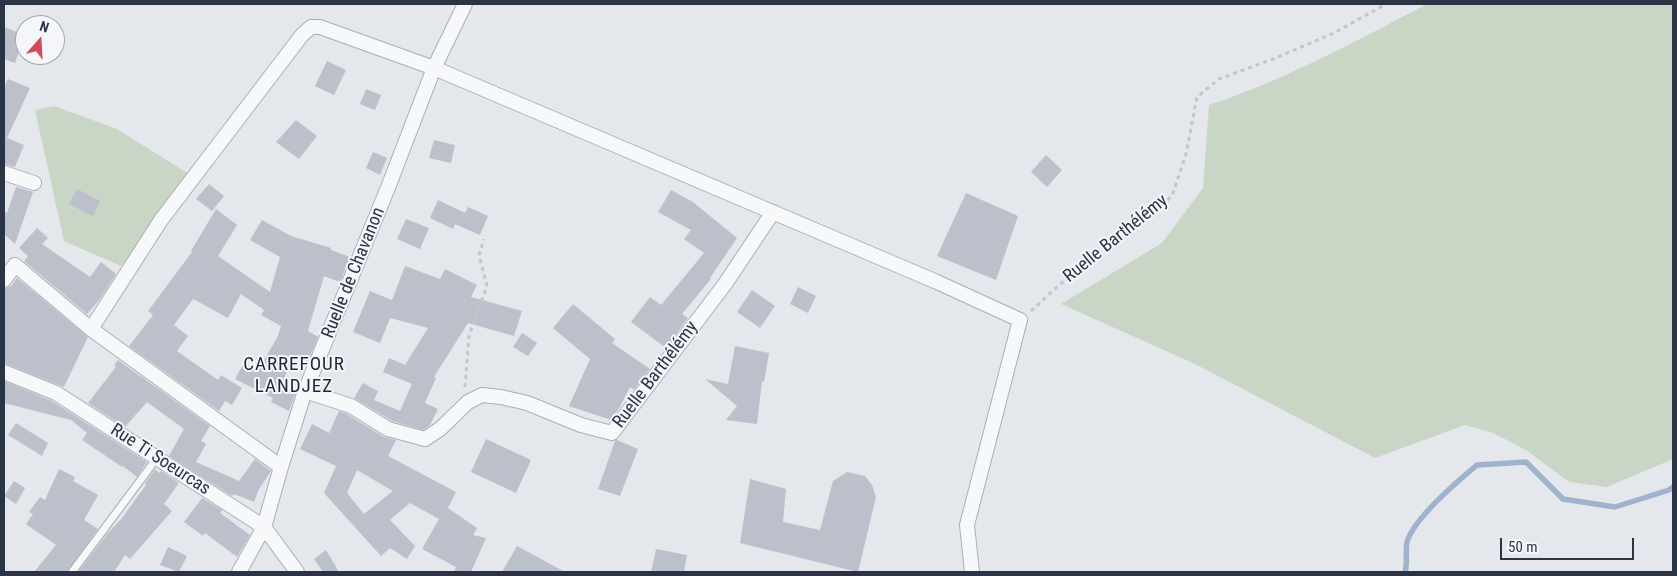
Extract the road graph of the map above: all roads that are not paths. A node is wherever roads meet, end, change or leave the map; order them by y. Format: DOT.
graph roads {
  1 [pos="465,4"];
  2 [pos="434,68"];
  3 [pos="4,173"];
  4 [pos="34,183"];
  5 [pos="773,212"];
  6 [pos="4,256"];
  7 [pos="15,265"];
  8 [pos="4,280"];
  9 [pos="91,329"];
  10 [pos="4,372"];
  11 [pos="306,391"];
  12 [pos="158,458"];
  13 [pos="281,467"];
  14 [pos="264,527"];
  15 [pos="72,572"];
  16 [pos="239,572"];
  17 [pos="297,572"];
  18 [pos="972,572"];
  1 -- 2 [label="street, Ruelle de Chavanon"];
  2 -- 5 [label="street"];
  2 -- 9 [label="street"];
  2 -- 11 [label="street, Ruelle de Chavanon"];
  3 -- 4 [label="street"];
  5 -- 11 [label="street, Ruelle Barthélémy"];
  5 -- 18 [label="street"];
  6 -- 7 [label="street"];
  7 -- 8 [label="street"];
  7 -- 9 [label="street"];
  9 -- 13 [label="street"];
  10 -- 12 [label="street, Rue Ti Soeurcas"];
  11 -- 13 [label="street, Ruelle de Chavanon"];
  12 -- 14 [label="street, Rue Ti Soeurcas"];
  12 -- 15 [label="lane"];
  13 -- 14 [label="street, Ruelle de Chavanon"];
  14 -- 16 [label="street, Ruelle de Chavanon"];
  14 -- 17 [label="street, Rue Ti Soeurcas"];
}
